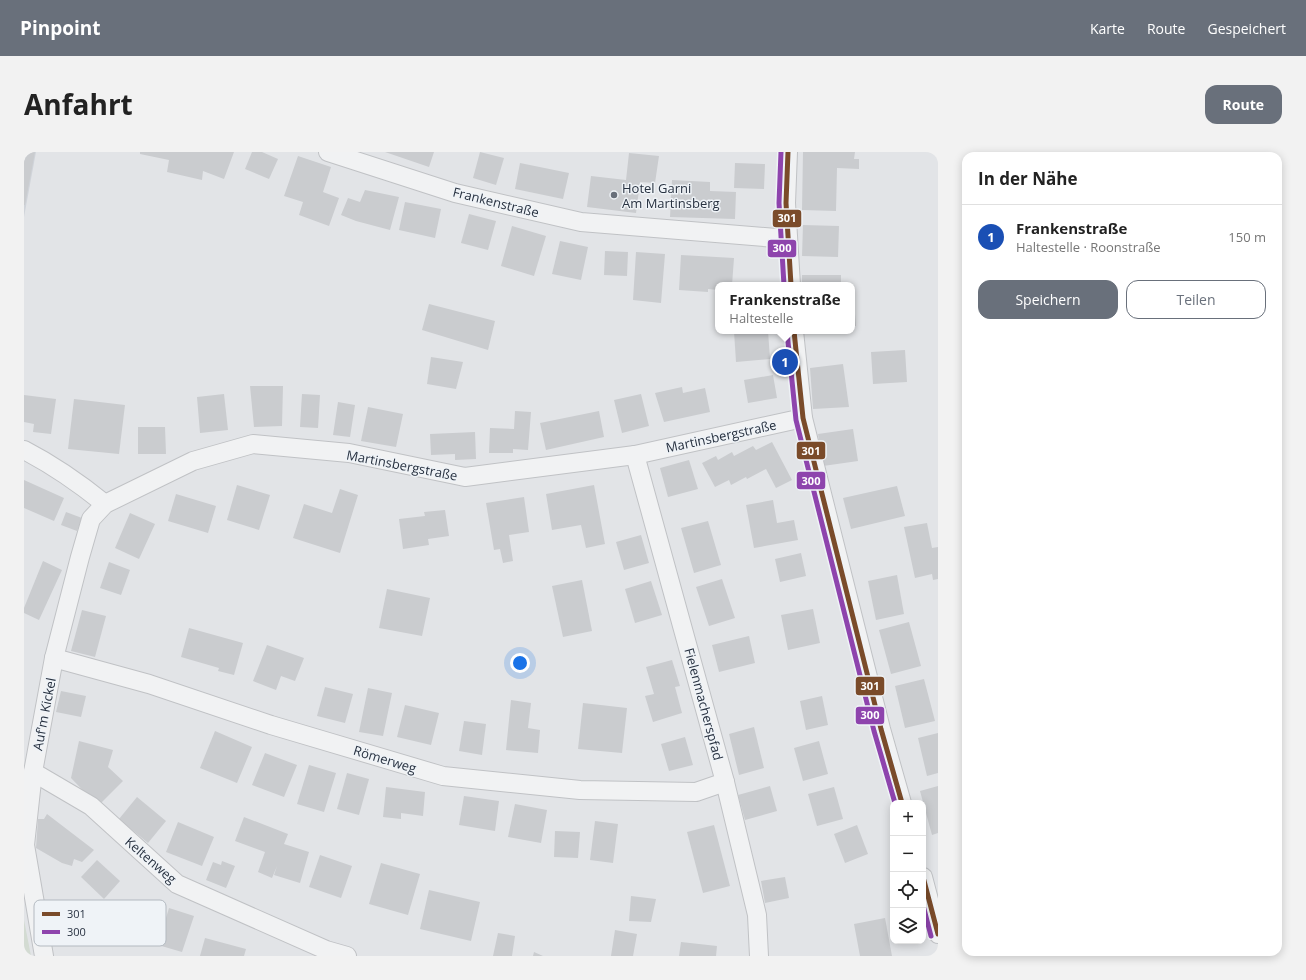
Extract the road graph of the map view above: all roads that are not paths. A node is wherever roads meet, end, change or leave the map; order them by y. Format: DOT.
graph roads {
  1 [pos="328,152"];
  2 [pos="788,152"];
  3 [pos="788,239"];
  4 [pos="791,282"];
  5 [pos="794,334"];
  6 [pos="803,418"];
  7 [pos="24,450"];
  8 [pos="635,455"];
  9 [pos="105,504"];
  10 [pos="54,658"];
  11 [pos="33,772"];
  12 [pos="725,782"];
  13 [pos="901,800"];
  14 [pos="926,888"];
  15 [pos="34,900"];
  16 [pos="938,934"];
  17 [pos="42,946"];
  18 [pos="44,956"];
  19 [pos="347,956"];
  20 [pos="759,956"];
  1 -- 3 [label="street, Frankenstraße"];
  2 -- 3 [label="street"];
  3 -- 4 [label="street"];
  5 -- 6 [label="street"];
  6 -- 8 [label="street, Martinsbergstraße"];
  6 -- 13 [label="street"];
  7 -- 9 [label="street"];
  8 -- 9 [label="street, Martinsbergstraße"];
  8 -- 12 [label="street, Fielenmacherspfad"];
  9 -- 10 [label="street, Auf'm Kickel"];
  10 -- 11 [label="street, Auf'm Kickel"];
  10 -- 12 [label="street, Römerweg"];
  11 -- 15 [label="street, Auf'm Kickel"];
  11 -- 19 [label="street, Keltenweg"];
  12 -- 20 [label="street, Fielenmacherspfad"];
  14 -- 16 [label="street"];
  17 -- 18 [label="street, Auf'm Kickel"];
}
